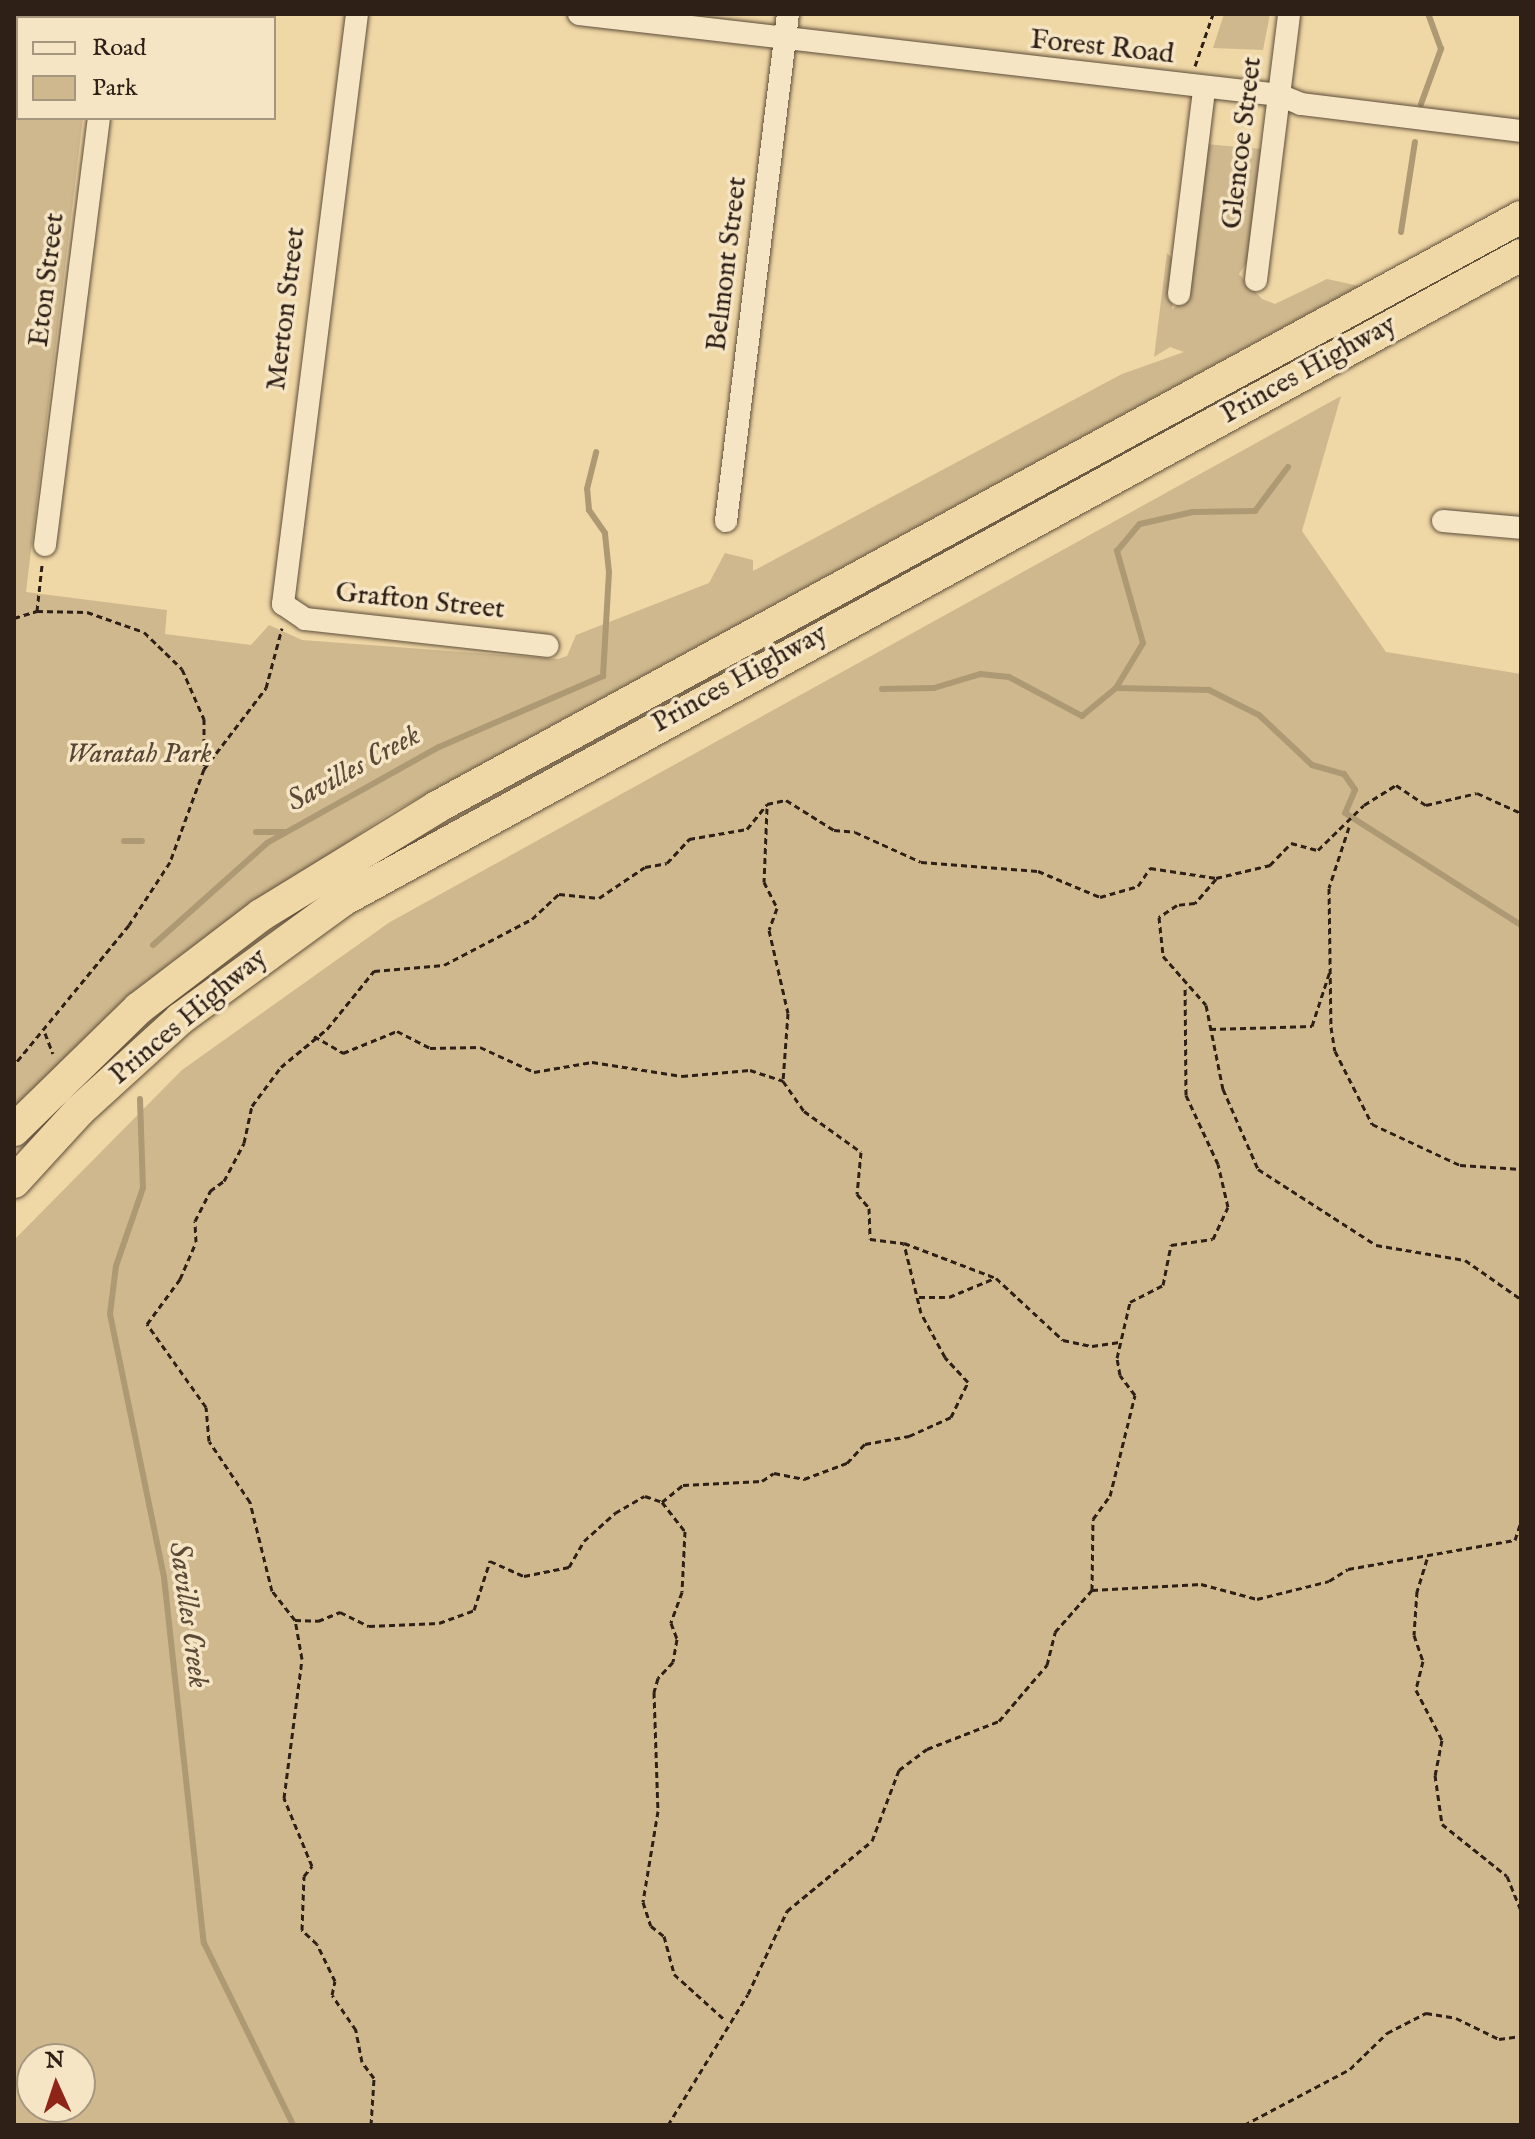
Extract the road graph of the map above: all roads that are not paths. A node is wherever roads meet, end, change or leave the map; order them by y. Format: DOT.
graph roads {
  1 [pos="357,14"];
  2 [pos="579,14"];
  3 [pos="788,14"];
  4 [pos="1289,14"];
  5 [pos="785,38"];
  6 [pos="1196,83"];
  7 [pos="1279,95"];
  8 [pos="99,120"];
  9 [pos="1521,131"];
  10 [pos="1521,217"];
  11 [pos="1521,255"];
  12 [pos="1256,280"];
  13 [pos="1179,294"];
  14 [pos="726,521"];
  15 [pos="1443,521"];
  16 [pos="1521,528"];
  17 [pos="45,545"];
  18 [pos="287,612"];
  19 [pos="548,646"];
  20 [pos="14,1130"];
  21 [pos="14,1182"];
  1 -- 18 [label="street, Merton Street"];
  2 -- 5 [label="street, Forest Road"];
  3 -- 5 [label="street, Belmont Street"];
  4 -- 7 [label="street, Glencoe Street"];
  5 -- 6 [label="street, Forest Road"];
  5 -- 14 [label="street, Belmont Street"];
  6 -- 7 [label="street, Forest Road"];
  6 -- 13 [label="street, Glencoe Street"];
  7 -- 9 [label="street, Forest Road"];
  7 -- 12 [label="street, Glencoe Street"];
  8 -- 17 [label="street, Eton Street"];
  10 -- 20 [label="highway, Princes Highway"];
  11 -- 21 [label="highway, Princes Highway"];
  15 -- 16 [label="street"];
  18 -- 19 [label="street, Grafton Street"];
}
